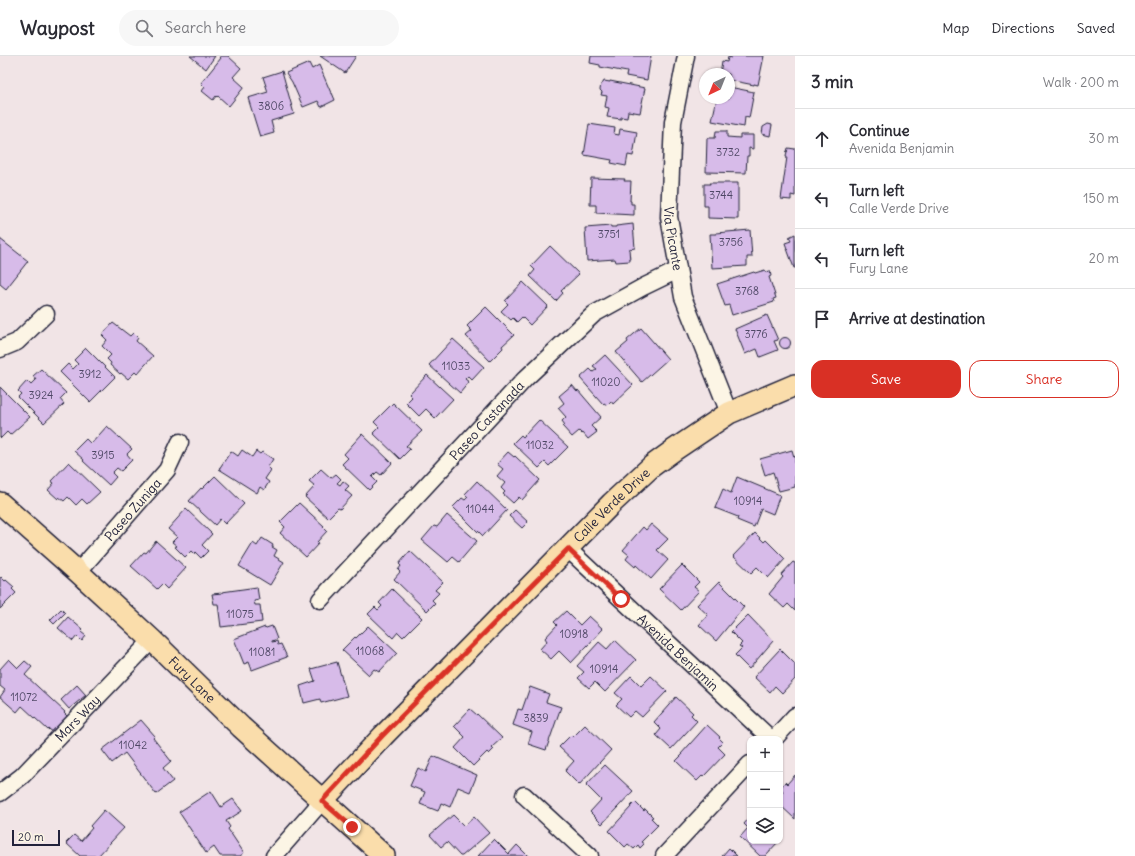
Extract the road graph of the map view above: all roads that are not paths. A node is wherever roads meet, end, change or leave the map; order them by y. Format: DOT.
graph roads {
  1 [pos="686,56"];
  2 [pos="678,270"];
  3 [pos="46,314"];
  4 [pos="0,349"];
  5 [pos="795,385"];
  6 [pos="729,413"];
  7 [pos="180,442"];
  8 [pos="0,502"];
  9 [pos="568,549"];
  10 [pos="78,572"];
  11 [pos="320,600"];
  12 [pos="152,640"];
  13 [pos="795,716"];
  14 [pos="769,736"];
  15 [pos="775,736"];
  16 [pos="747,767"];
  17 [pos="0,793"];
  18 [pos="524,795"];
  19 [pos="322,801"];
  20 [pos="274,856"];
  21 [pos="384,856"];
  22 [pos="590,856"];
  23 [pos="664,856"];
  1 -- 2 [label="street, Via Picante"];
  2 -- 6 [label="street, Via Picante"];
  2 -- 11 [label="street, Paseo Castanada"];
  3 -- 4 [label="street"];
  5 -- 6 [label="main road, Calle Verde Drive"];
  6 -- 9 [label="main road, Calle Verde Drive"];
  7 -- 10 [label="street, Paseo Zuniga"];
  8 -- 10 [label="main road, Fury Lane"];
  9 -- 14 [label="street, Avenida Benjamin"];
  9 -- 19 [label="main road, Calle Verde Drive"];
  10 -- 12 [label="main road, Fury Lane"];
  12 -- 17 [label="street, Mars Way"];
  12 -- 19 [label="main road, Fury Lane"];
  13 -- 15 [label="street"];
  16 -- 23 [label="street"];
  18 -- 22 [label="street"];
  19 -- 20 [label="street"];
  19 -- 21 [label="main road, Fury Lane"];
}
